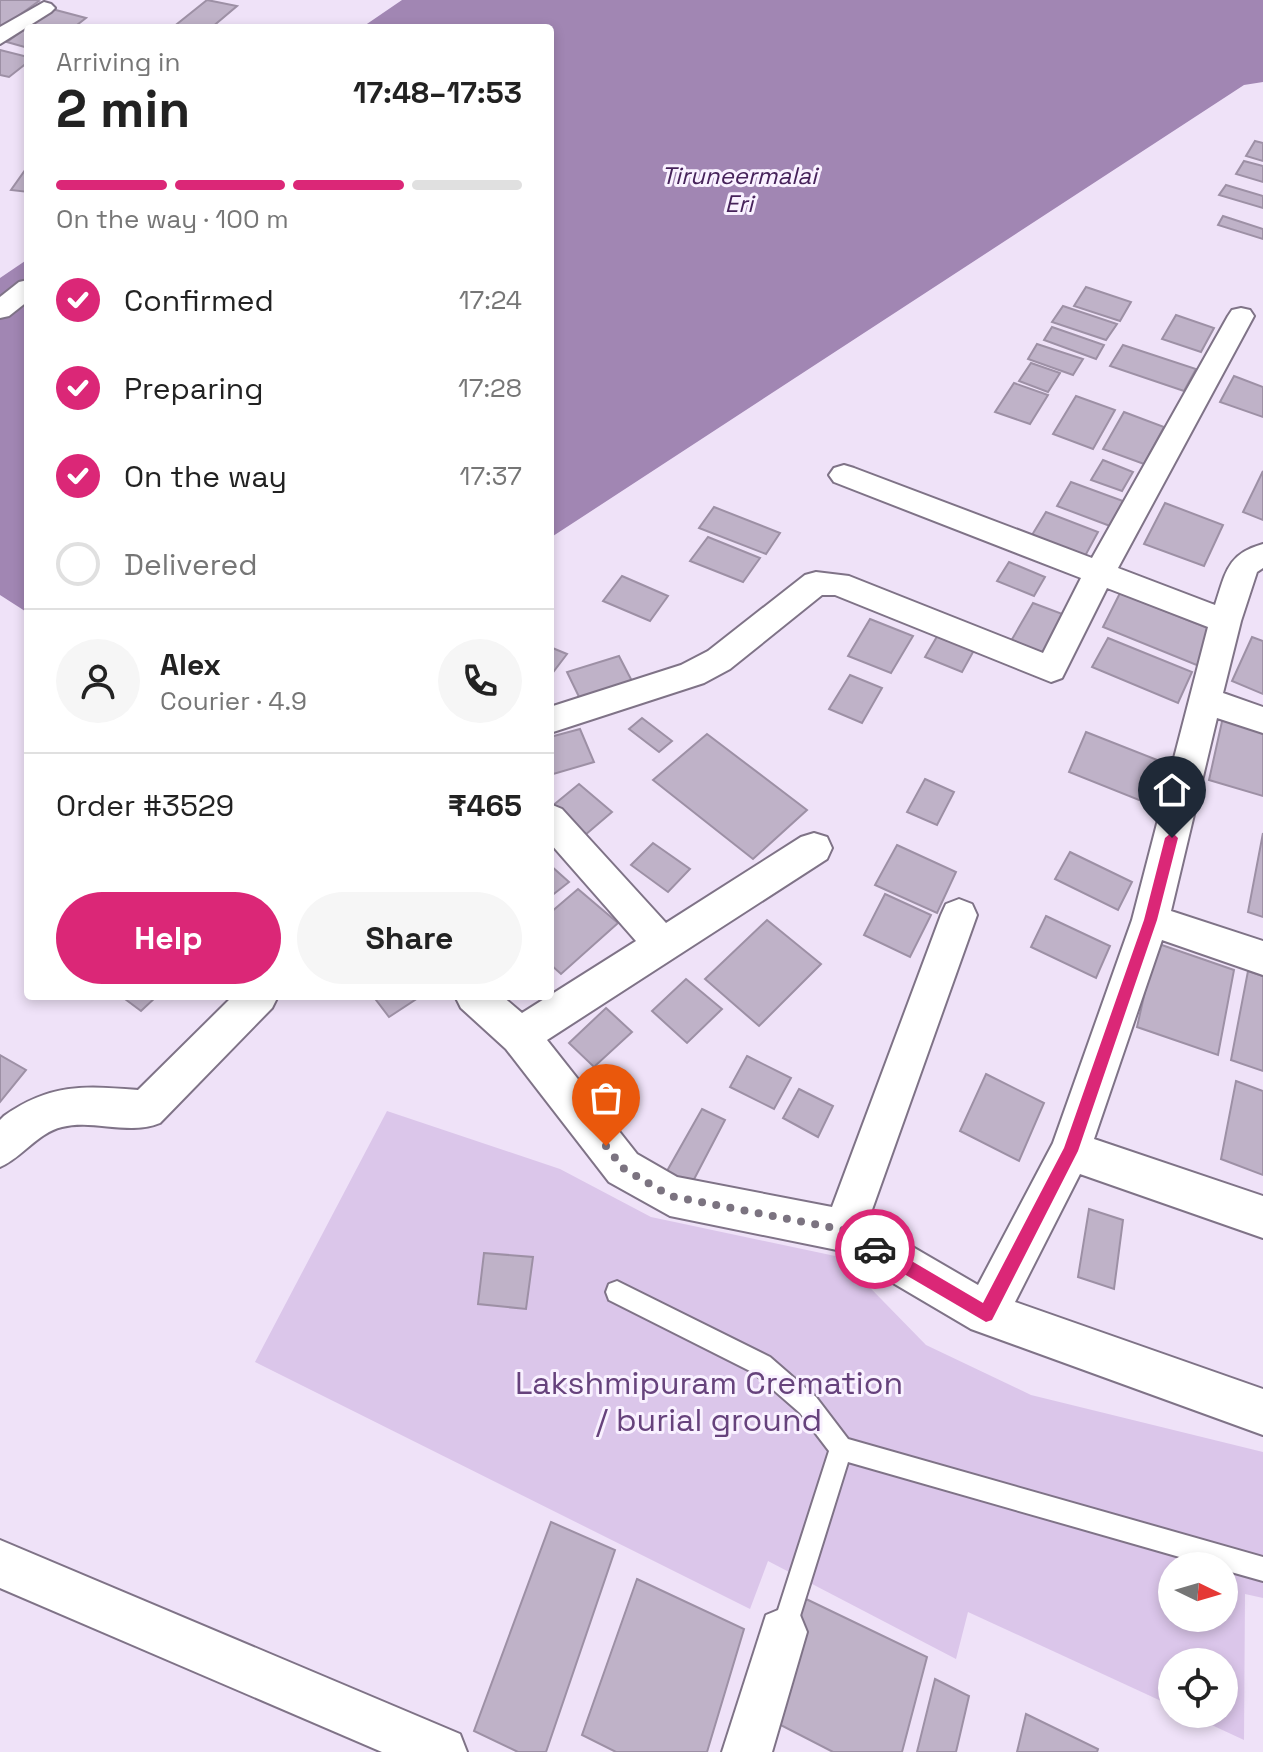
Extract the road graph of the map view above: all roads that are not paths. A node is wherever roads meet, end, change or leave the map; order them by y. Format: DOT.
graph roads {
  1 [pos="44,8"];
  2 [pos="0,37"];
  3 [pos="24,291"];
  4 [pos="0,310"];
  5 [pos="1241,316"];
  6 [pos="844,475"];
  7 [pos="1263,555"];
  8 [pos="1100,572"];
  9 [pos="1225,621"];
  10 [pos="1207,701"];
  11 [pos="554,719"];
  12 [pos="1263,720"];
  13 [pos="554,823"];
  14 [pos="814,848"];
  15 [pos="959,915"];
  16 [pos="1150,920"];
  17 [pos="663,945"];
  18 [pos="1263,958"];
  19 [pos="255,1000"];
  20 [pos="479,1000"];
  21 [pos="520,1036"];
  22 [pos="0,1147"];
  23 [pos="1070,1151"];
  24 [pos="1263,1217"];
  25 [pos="844,1230"];
  26 [pos="617,1292"];
  27 [pos="986,1314"];
  28 [pos="1263,1412"];
  29 [pos="841,1448"];
  30 [pos="0,1564"];
  31 [pos="1263,1569"];
  32 [pos="783,1632"];
  33 [pos="442,1752"];
  34 [pos="747,1752"];
  1 -- 2 [label="street"];
  3 -- 4 [label="street"];
  5 -- 8 [label="street"];
  6 -- 8 [label="street"];
  7 -- 9 [label="street"];
  8 -- 9 [label="street"];
  8 -- 11 [label="street"];
  9 -- 10 [label="street"];
  10 -- 12 [label="street"];
  10 -- 16 [label="street"];
  13 -- 17 [label="street"];
  14 -- 17 [label="street"];
  15 -- 25 [label="street"];
  16 -- 18 [label="street"];
  16 -- 23 [label="street"];
  17 -- 21 [label="street"];
  19 -- 22 [label="street"];
  20 -- 21 [label="street"];
  21 -- 25 [label="street"];
  23 -- 24 [label="street"];
  23 -- 27 [label="street"];
  25 -- 27 [label="street"];
  26 -- 29 [label="lane"];
  27 -- 28 [label="street"];
  29 -- 31 [label="lane"];
  29 -- 32 [label="lane"];
  30 -- 33 [label="street"];
  32 -- 34 [label="street"];
}
